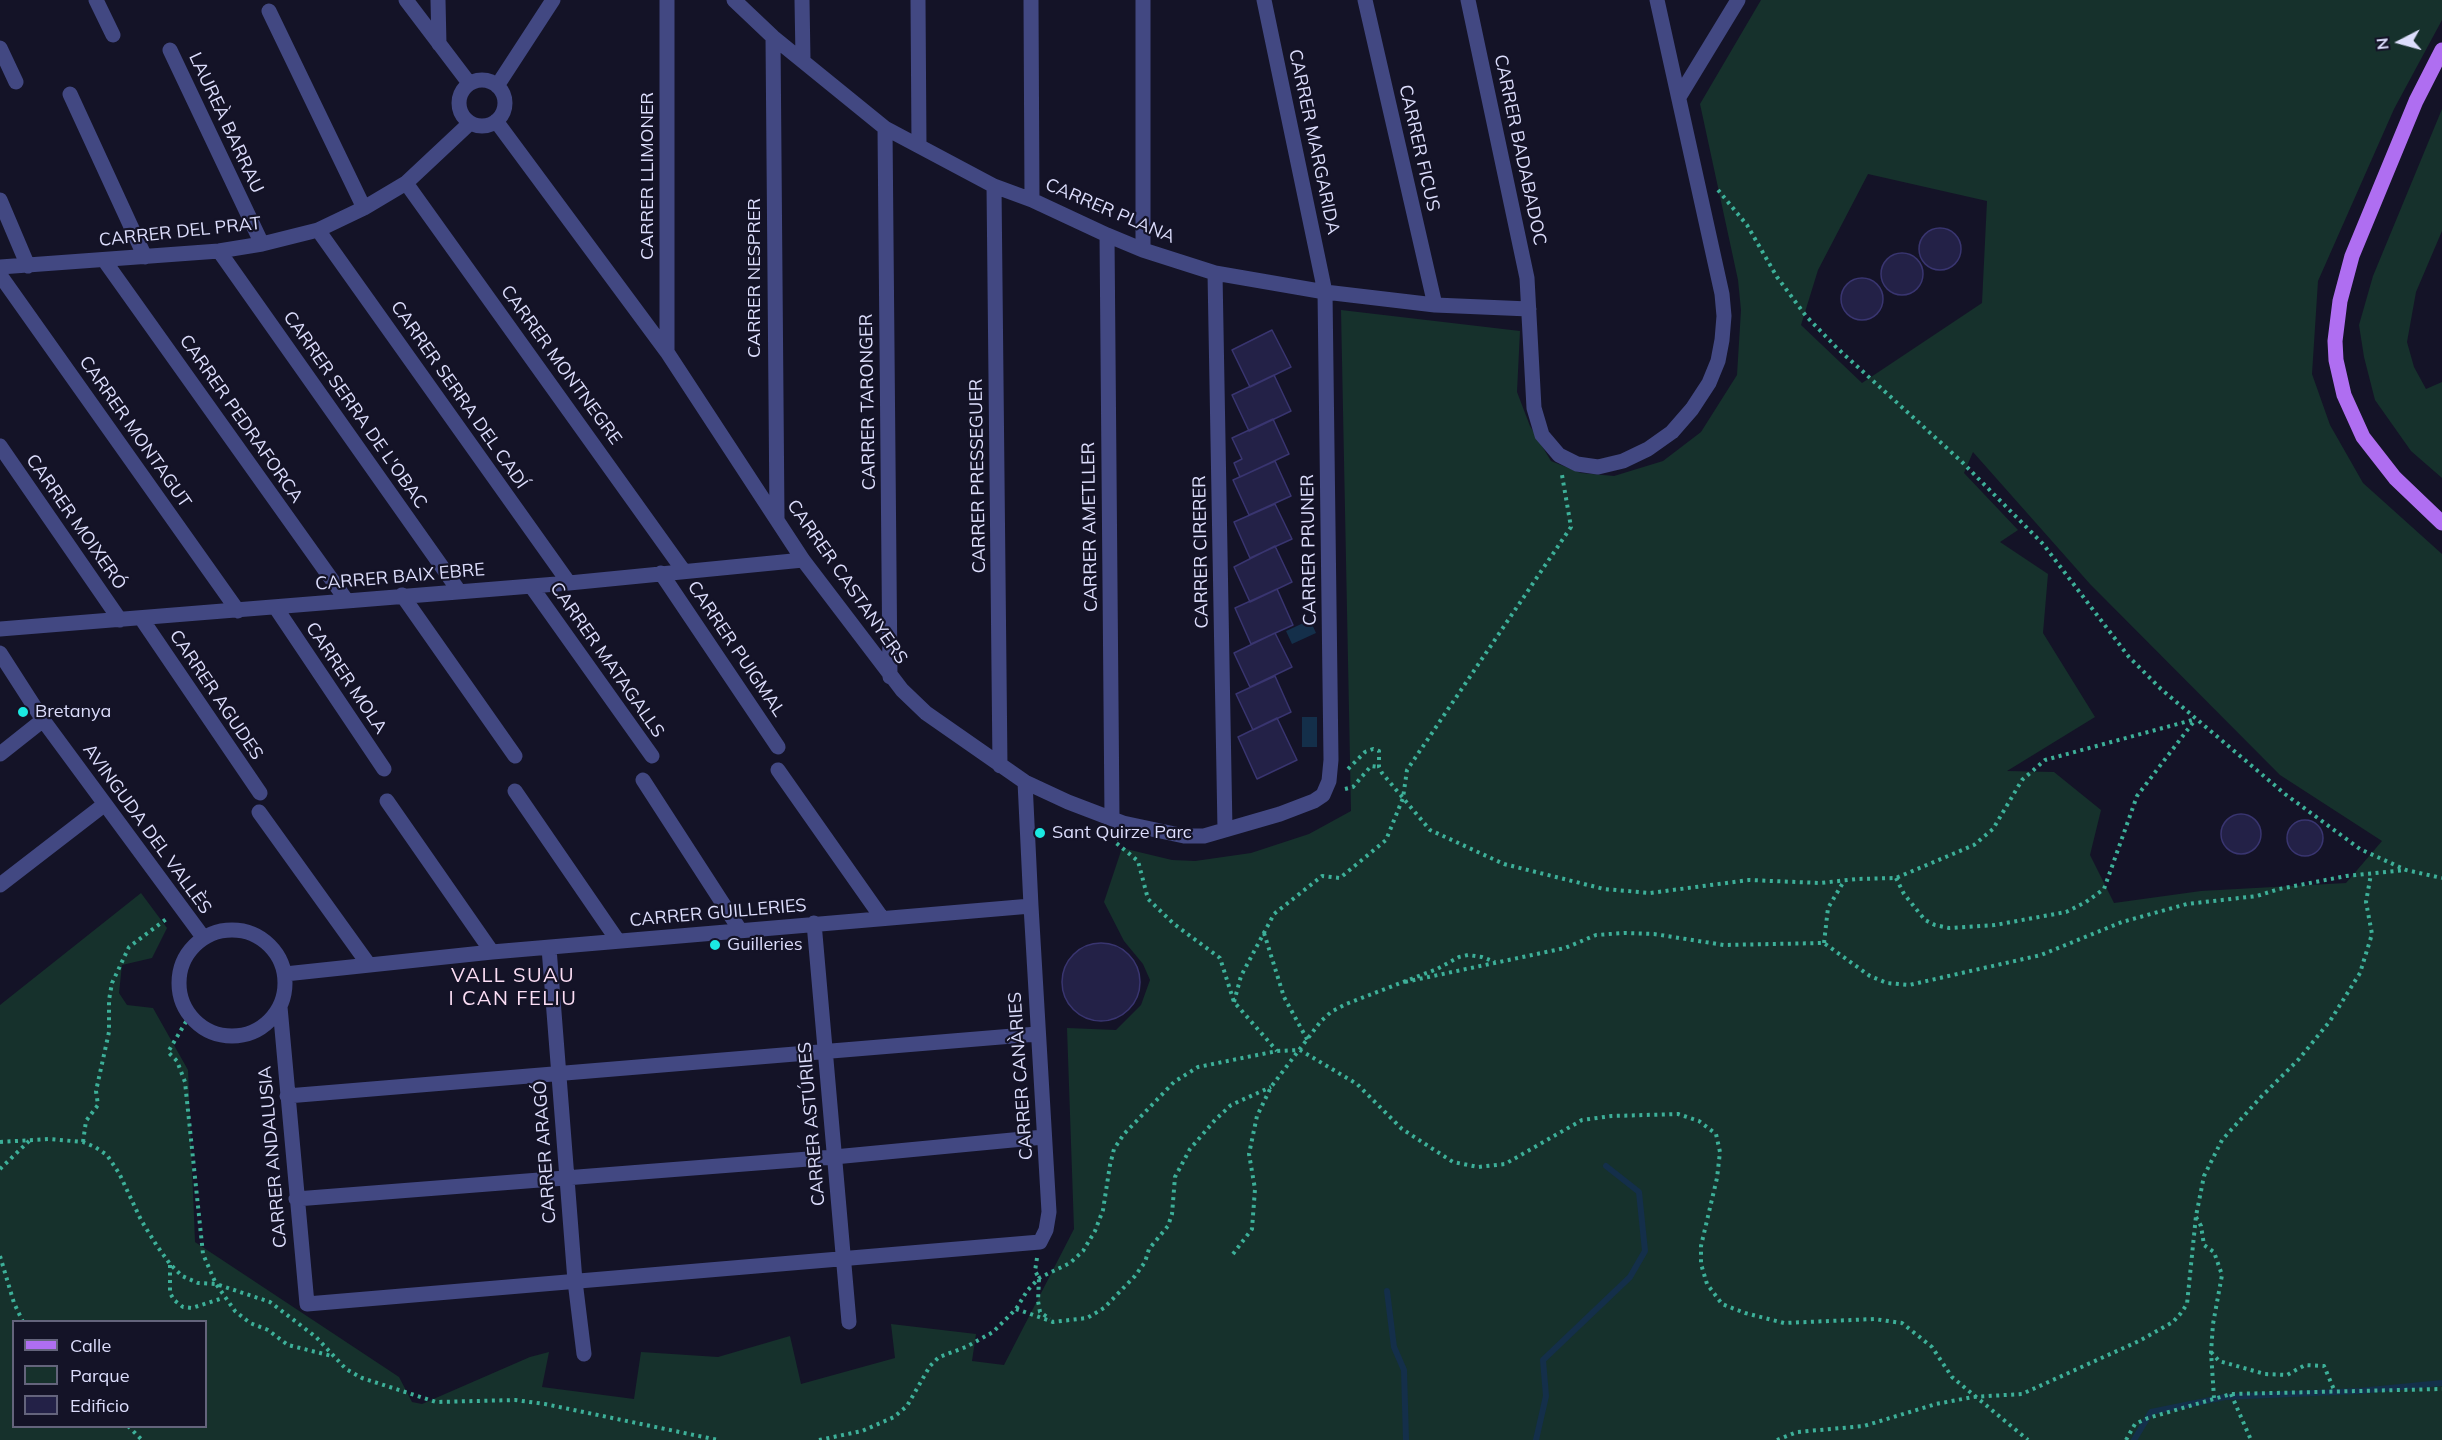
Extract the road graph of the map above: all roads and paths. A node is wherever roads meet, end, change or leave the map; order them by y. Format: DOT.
graph roads {
  1 [pos="96,0"];
  2 [pos="406,0"];
  3 [pos="438,0"];
  4 [pos="667,0"];
  5 [pos="734,0"];
  6 [pos="802,0"];
  7 [pos="918,0"];
  8 [pos="1031,0"];
  9 [pos="1143,0"];
  10 [pos="1264,0"];
  11 [pos="1365,0"];
  12 [pos="1468,0"];
  13 [pos="1657,0"];
  14 [pos="1738,0"];
  15 [pos="550,2"];
  16 [pos="269,11"];
  17 [pos="113,35"];
  18 [pos="773,37"];
  19 [pos="439,44"];
  20 [pos="0,48"];
  21 [pos="170,50"];
  22 [pos="2442,50"];
  23 [pos="802,59"];
  24 [pos="16,82"];
  25 [pos="469,83"];
  26 [pos="497,86"];
  27 [pos="70,94"];
  28 [pos="1679,97"];
  29 [pos="496,121"];
  30 [pos="470,123"];
  31 [pos="885,128"];
  32 [pos="919,145"];
  33 [pos="1695,173"];
  34 [pos="406,183"];
  35 [pos="994,186"];
  36 [pos="0,200"];
  37 [pos="1032,200"];
  38 [pos="364,208"];
  39 [pos="318,230"];
  40 [pos="1107,235"];
  41 [pos="262,244"];
  42 [pos="1143,250"];
  43 [pos="219,251"];
  44 [pos="145,257"];
  45 [pos="104,260"];
  46 [pos="28,266"];
  47 [pos="0,267"];
  48 [pos="1215,273"];
  49 [pos="0,275"];
  50 [pos="1325,292"];
  51 [pos="1435,305"];
  52 [pos="1529,309"];
  53 [pos="667,352"];
  54 [pos="0,446"];
  55 [pos="1559,455"];
  56 [pos="777,518"];
  57 [pos="2442,523"];
  58 [pos="803,560"];
  59 [pos="683,570"];
  60 [pos="661,573"];
  61 [pos="569,583"];
  62 [pos="531,586"];
  63 [pos="459,591"];
  64 [pos="402,595"];
  65 [pos="346,601"];
  66 [pos="276,608"];
  67 [pos="238,611"];
  68 [pos="141,618"];
  69 [pos="120,620"];
  70 [pos="0,629"];
  71 [pos="0,653"];
  72 [pos="890,677"];
  73 [pos="2197,718"];
  74 [pos="43,720"];
  75 [pos="778,747"];
  76 [pos="0,754"];
  77 [pos="515,756"];
  78 [pos="651,756"];
  79 [pos="1000,766"];
  80 [pos="1379,767"];
  81 [pos="384,769"];
  82 [pos="778,770"];
  83 [pos="1345,773"];
  84 [pos="643,780"];
  85 [pos="1025,782"];
  86 [pos="515,791"];
  87 [pos="260,793"];
  88 [pos="1318,798"];
  89 [pos="1403,798"];
  90 [pos="387,801"];
  91 [pos="105,804"];
  92 [pos="259,812"];
  93 [pos="1117,820"];
  94 [pos="1225,830"];
  95 [pos="2406,870"];
  96 [pos="2371,874"];
  97 [pos="2442,878"];
  98 [pos="1896,879"];
  99 [pos="1844,881"];
  100 [pos="0,885"];
  101 [pos="1031,906"];
  102 [pos="182,908"];
  103 [pos="882,918"];
  104 [pos="814,924"];
  105 [pos="740,930"];
  106 [pos="1264,933"];
  107 [pos="203,937"];
  108 [pos="618,941"];
  109 [pos="1824,943"];
  110 [pos="549,948"];
  111 [pos="492,952"];
  112 [pos="1496,962"];
  113 [pos="369,965"];
  114 [pos="285,974"];
  115 [pos="1405,982"];
  116 [pos="1234,1002"];
  117 [pos="280,1007"];
  118 [pos="190,1015"];
  119 [pos="1037,1034"];
  120 [pos="1308,1041"];
  121 [pos="1300,1050"];
  122 [pos="825,1051"];
  123 [pos="1276,1051"];
  124 [pos="559,1073"];
  125 [pos="1271,1087"];
  126 [pos="287,1096"];
  127 [pos="1044,1137"];
  128 [pos="30,1140"];
  129 [pos="0,1142"];
  130 [pos="83,1142"];
  131 [pos="834,1157"];
  132 [pos="0,1169"];
  133 [pos="567,1178"];
  134 [pos="296,1199"];
  135 [pos="2196,1216"];
  136 [pos="1233,1254"];
  137 [pos="0,1256"];
  138 [pos="843,1259"];
  139 [pos="170,1264"];
  140 [pos="1039,1278"];
  141 [pos="575,1281"];
  142 [pos="216,1284"];
  143 [pos="224,1298"];
  144 [pos="1016,1309"];
  145 [pos="22,1320"];
  146 [pos="849,1322"];
  147 [pos="1053,1322"];
  148 [pos="2211,1352"];
  149 [pos="584,1353"];
  150 [pos="332,1357"];
  151 [pos="2442,1389"];
  152 [pos="2335,1392"];
  153 [pos="2231,1394"];
  154 [pos="1973,1397"];
  155 [pos="2214,1399"];
  156 [pos="130,1428"];
  157 [pos="142,1440"];
  158 [pos="718,1440"];
  159 [pos="819,1440"];
  160 [pos="1777,1440"];
  161 [pos="2028,1440"];
  162 [pos="2126,1440"];
  163 [pos="2250,1440"];
  1 -- 17 [label="street"];
  2 -- 19 [label="street"];
  3 -- 19 [label="street"];
  4 -- 53 [label="street, CARRER LLIMONER"];
  5 -- 18 [label="street, CARRER PLANA"];
  6 -- 23 [label="street"];
  7 -- 32 [label="street"];
  8 -- 37 [label="street"];
  9 -- 42 [label="street"];
  10 -- 50 [label="street, CARRER MARGARIDA"];
  11 -- 51 [label="street, CARRER FICUS"];
  12 -- 52 [label="street, CARRER BADABADOC"];
  13 -- 28 [label="street"];
  14 -- 28 [label="street"];
  15 -- 26 [label="street"];
  16 -- 38 [label="street"];
  18 -- 23 [label="street, CARRER PLANA"];
  18 -- 56 [label="street, CARRER NESPRER"];
  19 -- 25 [label="street"];
  20 -- 24 [label="street"];
  21 -- 41 [label="street, LAUREÀ BARRAU"];
  22 -- 57 [label="main road"];
  23 -- 31 [label="street, CARRER PLANA"];
  25 -- 26 [label="street"];
  25 -- 30 [label="street"];
  26 -- 29 [label="street"];
  27 -- 44 [label="street"];
  28 -- 33 [label="street"];
  29 -- 30 [label="street"];
  29 -- 53 [label="street, CARRER CASTANYERS"];
  30 -- 34 [label="street, CARRER DEL PRAT"];
  31 -- 32 [label="street, CARRER PLANA"];
  31 -- 72 [label="street, CARRER TARONGER"];
  32 -- 35 [label="street, CARRER PLANA"];
  33 -- 55 [label="street"];
  33 -- 73 [label="path"];
  34 -- 38 [label="street, CARRER DEL PRAT"];
  34 -- 59 [label="street, CARRER MONTNEGRE"];
  35 -- 37 [label="street, CARRER PLANA"];
  35 -- 79 [label="street, CARRER PRESSEGUER"];
  36 -- 46 [label="street"];
  37 -- 40 [label="street, CARRER PLANA"];
  38 -- 39 [label="street, CARRER DEL PRAT"];
  39 -- 41 [label="street, CARRER DEL PRAT"];
  39 -- 61 [label="street, CARRER SERRA DEL CADÍ"];
  40 -- 42 [label="street, CARRER PLANA"];
  40 -- 93 [label="street, CARRER AMETLLER"];
  41 -- 43 [label="street, CARRER DEL PRAT"];
  42 -- 48 [label="street, CARRER PLANA"];
  43 -- 44 [label="street, CARRER DEL PRAT"];
  43 -- 63 [label="street, CARRER SERRA DE L'OBAC"];
  44 -- 45 [label="street, CARRER DEL PRAT"];
  45 -- 46 [label="street, CARRER DEL PRAT"];
  45 -- 65 [label="street, CARRER PEDRAFORCA"];
  46 -- 47 [label="street, CARRER DEL PRAT"];
  48 -- 50 [label="street, CARRER PLANA"];
  48 -- 94 [label="street, CARRER CIRERER"];
  49 -- 67 [label="street, CARRER MONTAGUT"];
  50 -- 51 [label="street, CARRER PLANA"];
  50 -- 88 [label="street, CARRER PRUNER"];
  51 -- 52 [label="street, CARRER PLANA"];
  52 -- 55 [label="street, CARRER BADABADOC"];
  53 -- 56 [label="street, CARRER CASTANYERS"];
  54 -- 69 [label="street, CARRER MOIXERÓ"];
  55 -- 89 [label="path"];
  56 -- 58 [label="street, CARRER CASTANYERS"];
  58 -- 59 [label="street, CARRER BAIX EBRE"];
  58 -- 72 [label="street, CARRER CASTANYERS"];
  59 -- 60 [label="street, CARRER BAIX EBRE"];
  60 -- 61 [label="street, CARRER BAIX EBRE"];
  60 -- 75 [label="street, CARRER PUIGMAL"];
  61 -- 62 [label="street, CARRER BAIX EBRE"];
  62 -- 63 [label="street, CARRER BAIX EBRE"];
  62 -- 78 [label="street, CARRER MATAGALLS"];
  63 -- 64 [label="street, CARRER BAIX EBRE"];
  64 -- 65 [label="street, CARRER BAIX EBRE"];
  64 -- 77 [label="street"];
  65 -- 66 [label="street, CARRER BAIX EBRE"];
  66 -- 67 [label="street, CARRER BAIX EBRE"];
  66 -- 81 [label="street, CARRER MOLA"];
  67 -- 68 [label="street, CARRER BAIX EBRE"];
  68 -- 69 [label="street, CARRER BAIX EBRE"];
  68 -- 87 [label="street, CARRER AGUDES"];
  69 -- 70 [label="street, CARRER BAIX EBRE"];
  71 -- 74 [label="street, AVINGUDA DEL VALLÈS"];
  72 -- 79 [label="street, CARRER CASTANYERS"];
  73 -- 95 [label="path"];
  73 -- 98 [label="path"];
  73 -- 98 [label="path"];
  74 -- 76 [label="street"];
  74 -- 91 [label="street, AVINGUDA DEL VALLÈS"];
  79 -- 85 [label="street, CARRER CASTANYERS"];
  80 -- 83 [label="path"];
  80 -- 88 [label="path"];
  80 -- 89 [label="path"];
  82 -- 103 [label="street"];
  84 -- 105 [label="street"];
  85 -- 93 [label="street, CARRER CASTANYERS"];
  85 -- 101 [label="street"];
  86 -- 108 [label="street"];
  88 -- 94 [label="street, CARRER CASTANYERS"];
  89 -- 99 [label="path"];
  89 -- 106 [label="path"];
  90 -- 111 [label="street"];
  91 -- 100 [label="street"];
  91 -- 102 [label="street, AVINGUDA DEL VALLÈS"];
  92 -- 113 [label="street"];
  93 -- 94 [label="street, CARRER CASTANYERS"];
  93 -- 116 [label="path"];
  95 -- 96 [label="path"];
  95 -- 97 [label="path"];
  96 -- 109 [label="path"];
  96 -- 135 [label="path"];
  98 -- 99 [label="path"];
  99 -- 109 [label="path"];
  101 -- 103 [label="street, CARRER GUILLERIES"];
  101 -- 119 [label="street, CARRER CANÀRIES"];
  102 -- 107 [label="street, AVINGUDA DEL VALLÈS"];
  102 -- 130 [label="path"];
  103 -- 104 [label="street, CARRER GUILLERIES"];
  104 -- 105 [label="street, CARRER GUILLERIES"];
  104 -- 122 [label="street, CARRER ASTÚRIES"];
  105 -- 108 [label="street, CARRER GUILLERIES"];
  106 -- 116 [label="path"];
  106 -- 120 [label="path"];
  107 -- 114 [label="street"];
  107 -- 118 [label="street"];
  108 -- 110 [label="street, CARRER GUILLERIES"];
  109 -- 112 [label="path"];
  110 -- 111 [label="street, CARRER GUILLERIES"];
  110 -- 124 [label="street, CARRER ARAGÓ"];
  111 -- 113 [label="street, CARRER GUILLERIES"];
  112 -- 115 [label="path"];
  112 -- 115 [label="path"];
  113 -- 114 [label="street, CARRER GUILLERIES"];
  114 -- 117 [label="street"];
  115 -- 120 [label="path"];
  116 -- 123 [label="path"];
  117 -- 118 [label="street"];
  117 -- 126 [label="street, CARRER ANDALUSIA"];
  118 -- 142 [label="path"];
  119 -- 122 [label="street"];
  119 -- 127 [label="street, CARRER CANÀRIES"];
  120 -- 121 [label="path"];
  121 -- 123 [label="path"];
  121 -- 125 [label="path"];
  121 -- 154 [label="path"];
  122 -- 124 [label="street"];
  122 -- 131 [label="street, CARRER ASTÚRIES"];
  123 -- 140 [label="path"];
  124 -- 126 [label="street"];
  124 -- 133 [label="street, CARRER ARAGÓ"];
  125 -- 136 [label="path"];
  125 -- 147 [label="path"];
  126 -- 134 [label="street, CARRER ANDALUSIA"];
  127 -- 131 [label="street"];
  127 -- 138 [label="street, CARRER CANÀRIES"];
  128 -- 129 [label="path"];
  128 -- 130 [label="path"];
  128 -- 132 [label="path"];
  130 -- 139 [label="path"];
  131 -- 133 [label="street"];
  131 -- 138 [label="street, CARRER ASTÚRIES"];
  133 -- 134 [label="street"];
  133 -- 141 [label="street, CARRER ARAGÓ"];
  134 -- 141 [label="street, CARRER ANDALUSIA"];
  135 -- 148 [label="path"];
  135 -- 154 [label="path"];
  137 -- 145 [label="path"];
  138 -- 141 [label="street"];
  138 -- 146 [label="street, CARRER ASTÚRIES"];
  139 -- 142 [label="path"];
  139 -- 143 [label="path"];
  140 -- 144 [label="path"];
  140 -- 147 [label="path"];
  141 -- 149 [label="street, CARRER ARAGÓ"];
  142 -- 143 [label="path"];
  142 -- 150 [label="path"];
  143 -- 150 [label="path"];
  144 -- 147 [label="path"];
  144 -- 159 [label="path"];
  148 -- 152 [label="path"];
  148 -- 155 [label="path"];
  150 -- 158 [label="path"];
  151 -- 152 [label="path"];
  152 -- 153 [label="path"];
  153 -- 155 [label="path"];
  153 -- 163 [label="path"];
  154 -- 160 [label="path"];
  154 -- 161 [label="path"];
  155 -- 162 [label="path"];
  156 -- 157 [label="path"];
}
